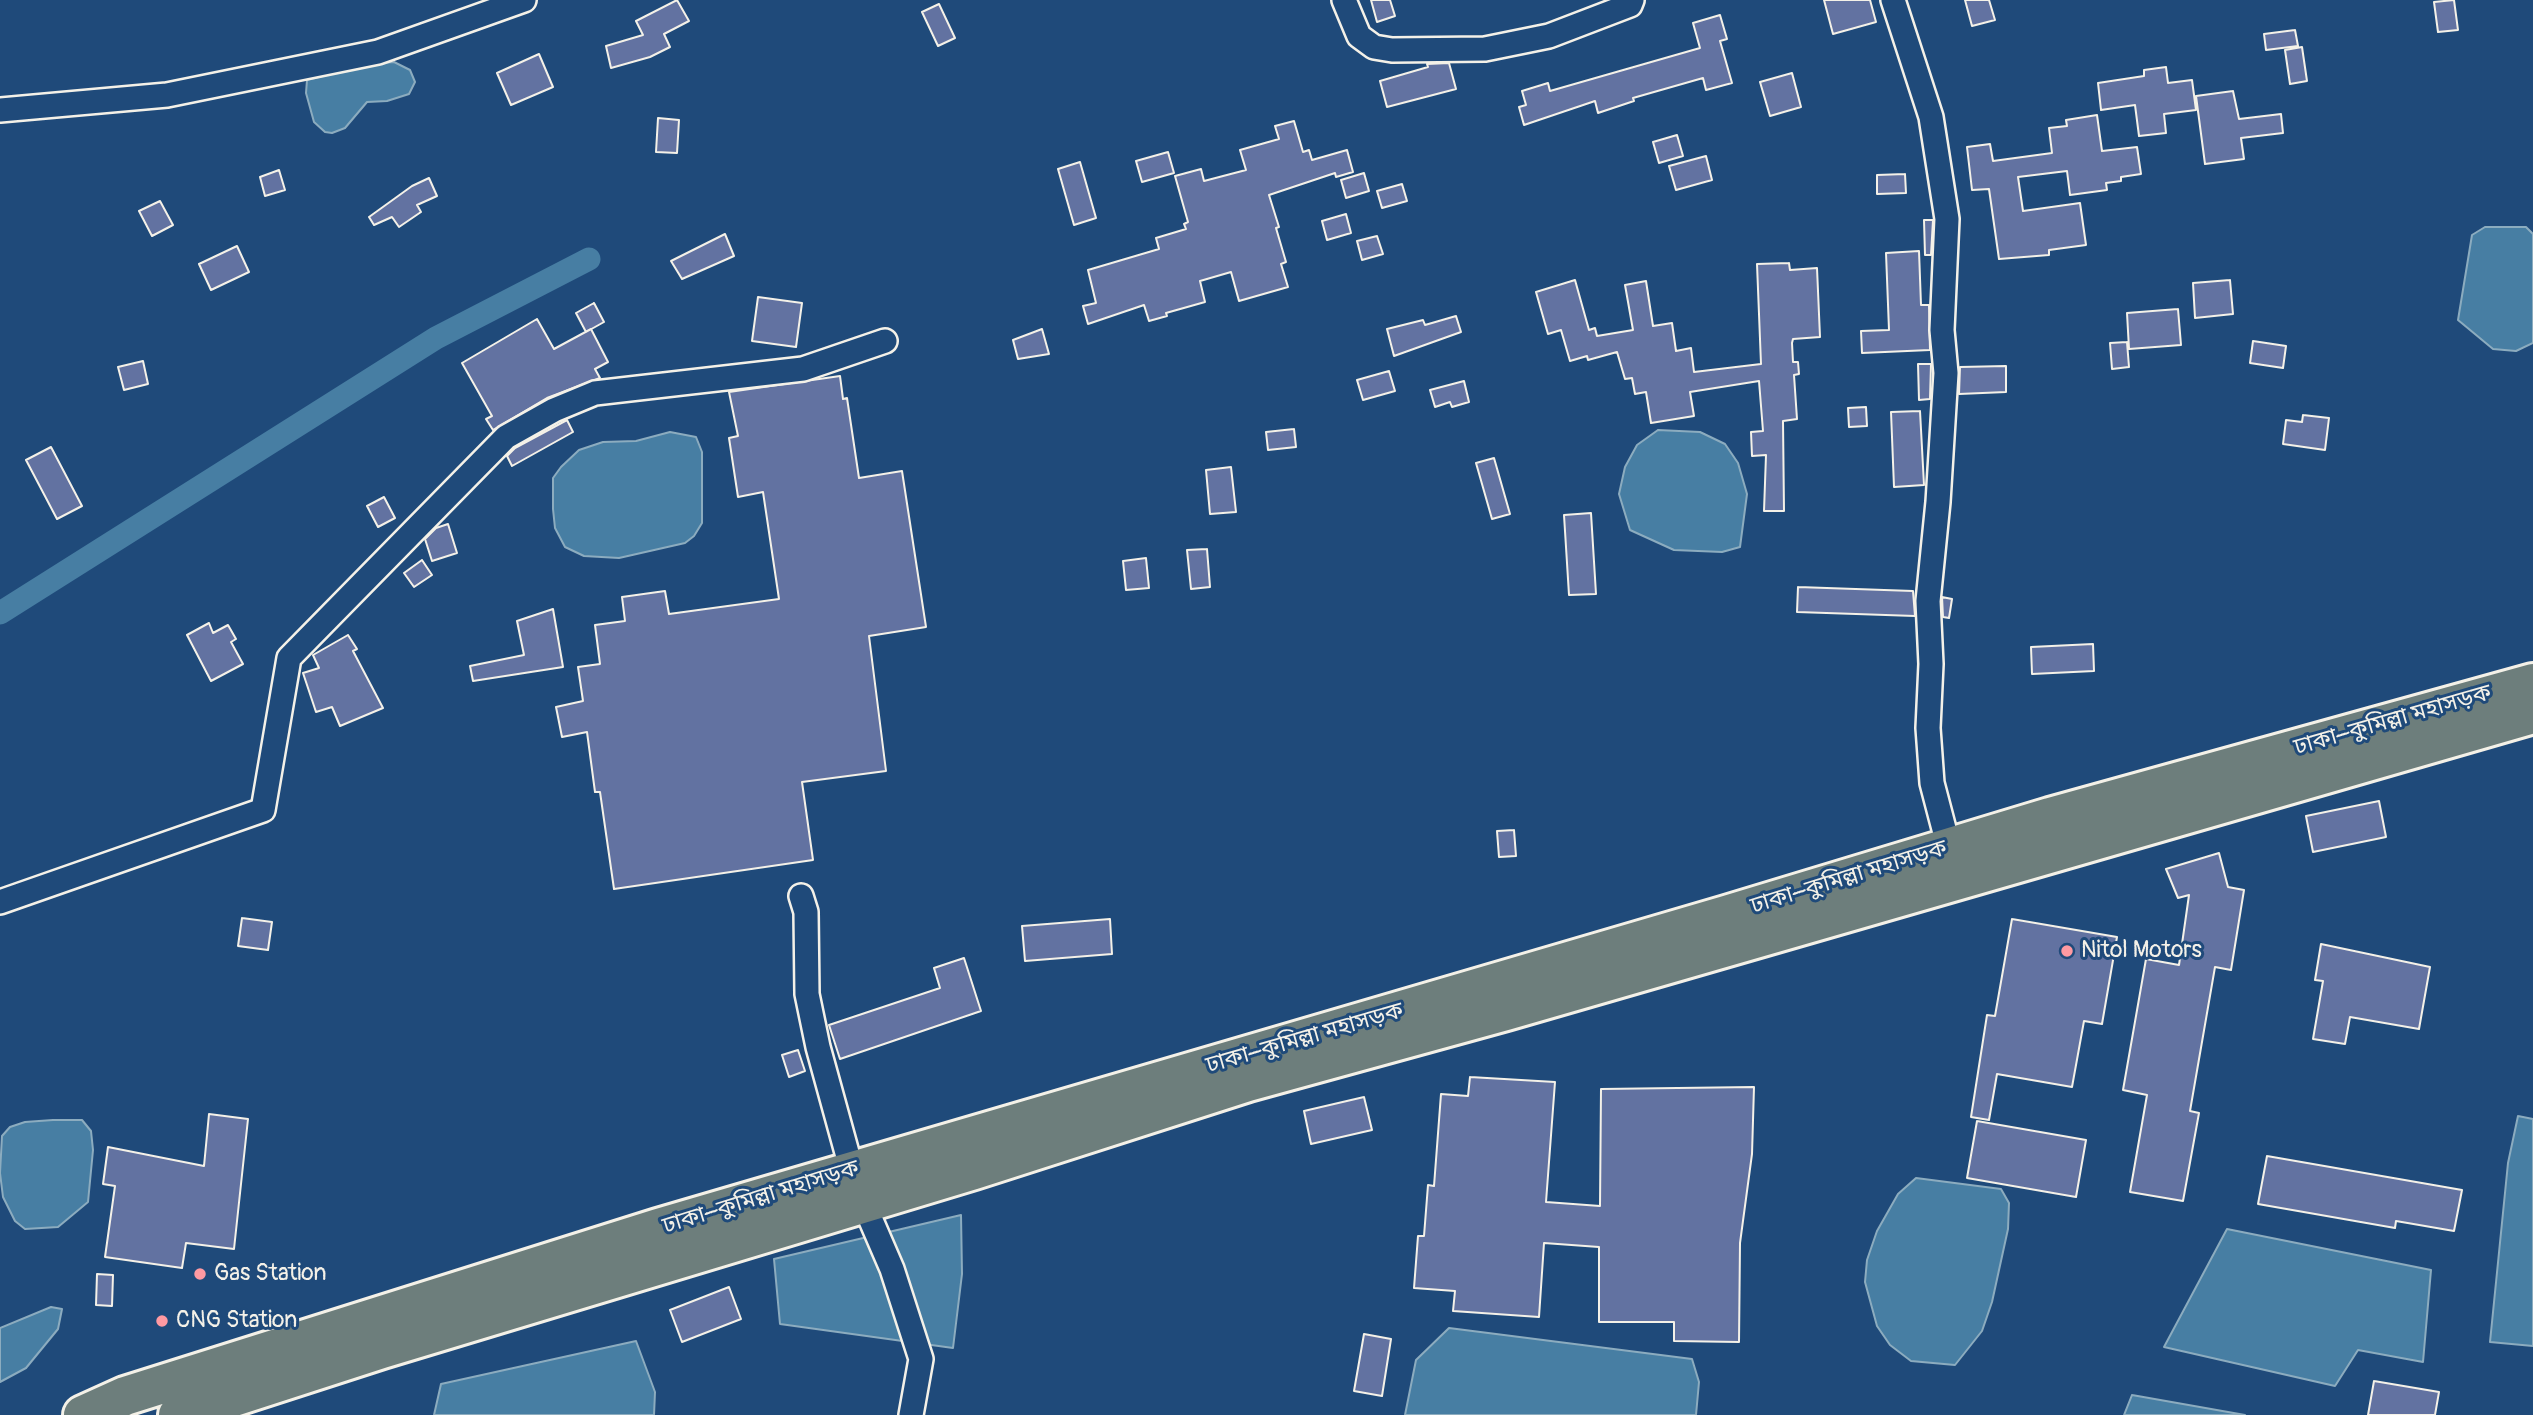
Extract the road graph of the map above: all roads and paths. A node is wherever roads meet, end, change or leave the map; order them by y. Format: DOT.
graph roads {
  1 [pos="524,0"];
  2 [pos="1344,0"];
  3 [pos="1632,0"];
  4 [pos="1893,0"];
  5 [pos="0,110"];
  6 [pos="885,341"];
  7 [pos="2533,682"];
  8 [pos="2533,714"];
  9 [pos="1949,848"];
  10 [pos="801,896"];
  11 [pos="0,902"];
  12 [pos="858,1187"];
  13 [pos="83,1415"];
  14 [pos="178,1415"];
  15 [pos="911,1415"];
  1 -- 5 [label="street"];
  2 -- 3 [label="street"];
  4 -- 9 [label="street"];
  6 -- 11 [label="street"];
  7 -- 9 [label="highway, ঢাকা–কুমিল্লা মহাসড়ক"];
  8 -- 12 [label="highway, ঢাকা–কুমিল্লা মহাসড়ক"];
  9 -- 12 [label="highway, ঢাকা–কুমিল্লা মহাসড়ক"];
  10 -- 12 [label="street"];
  12 -- 13 [label="highway, ঢাকা–কুমিল্লা মহাসড়ক"];
  12 -- 14 [label="highway, ঢাকা–কুমিল্লা মহাসড়ক"];
  12 -- 15 [label="street"];
}
